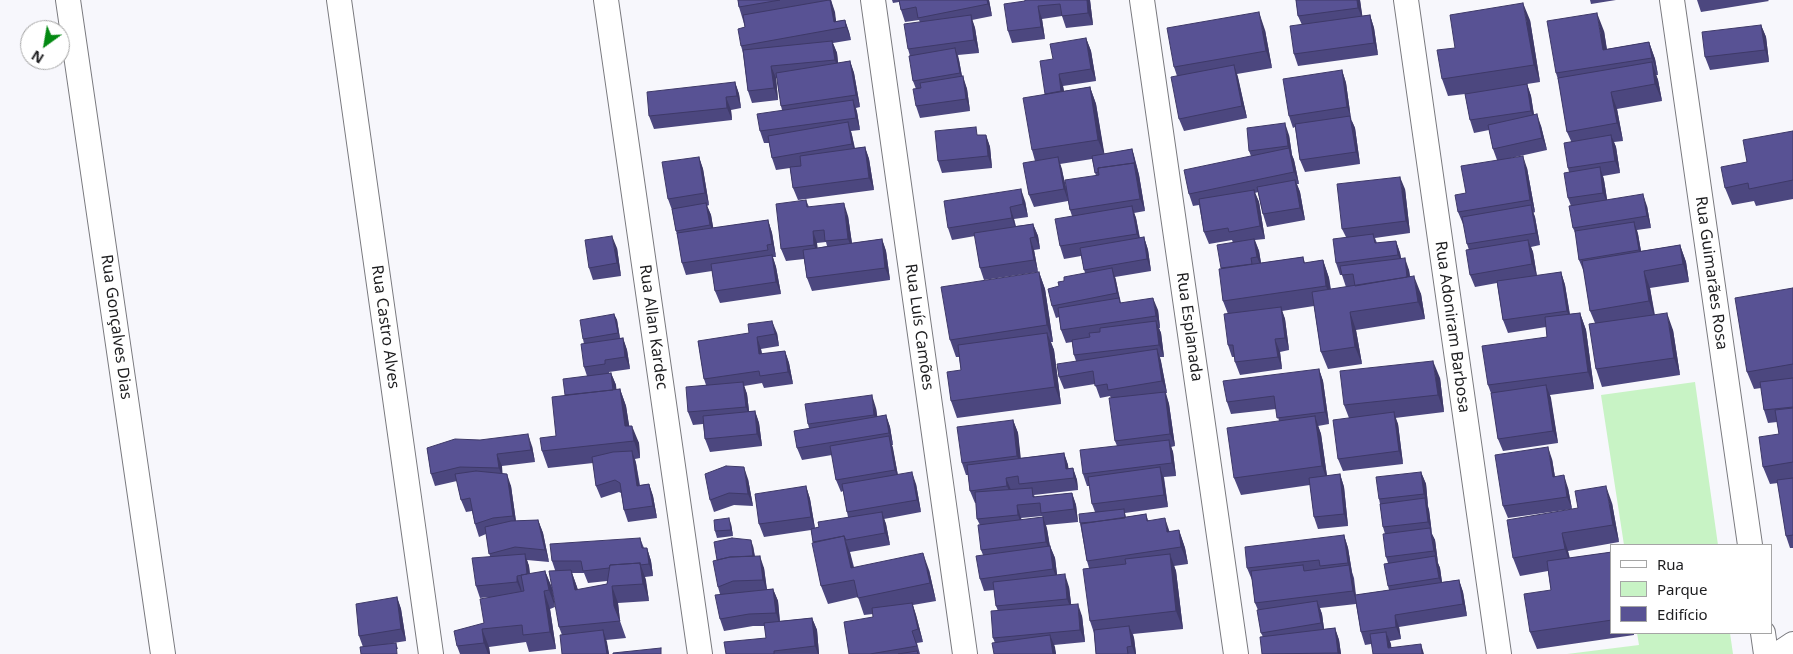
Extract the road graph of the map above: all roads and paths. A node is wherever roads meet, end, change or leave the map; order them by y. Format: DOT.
graph roads {
  1 [pos="68,0"];
  2 [pos="339,0"];
  3 [pos="606,0"];
  4 [pos="873,0"];
  5 [pos="1142,0"];
  6 [pos="1406,0"];
  7 [pos="1672,0"];
  8 [pos="1750,544"];
  9 [pos="1763,634"];
  10 [pos="1793,644"];
  11 [pos="163,654"];
  12 [pos="431,654"];
  13 [pos="700,654"];
  14 [pos="965,654"];
  15 [pos="1236,654"];
  16 [pos="1499,654"];
  17 [pos="1766,654"];
  18 [pos="1778,654"];
  1 -- 11 [label="street, Rua Gonçalves Dias"];
  2 -- 12 [label="street, Rua Castro Alves"];
  3 -- 13 [label="street, Rua Allan Kardec"];
  4 -- 14 [label="street, Rua Luís Camões"];
  5 -- 15 [label="street, Rua Esplanada"];
  6 -- 16 [label="street, Rua Adoniram Barbosa"];
  7 -- 8 [label="street, Rua Guimarães Rosa"];
  9 -- 17 [label="street"];
  10 -- 18 [label="street"];
}
